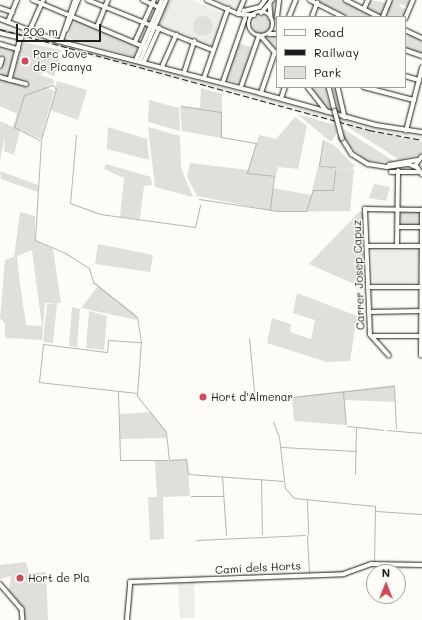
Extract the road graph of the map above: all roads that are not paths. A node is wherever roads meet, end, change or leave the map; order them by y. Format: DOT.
graph roads {
  1 [pos="17,0"];
  2 [pos="33,0"];
  3 [pos="77,0"];
  4 [pos="88,0"];
  5 [pos="108,0"];
  6 [pos="143,0"];
  7 [pos="162,0"];
  8 [pos="166,0"];
  9 [pos="207,0"];
  10 [pos="244,0"];
  11 [pos="265,0"];
  12 [pos="279,0"];
  13 [pos="296,0"];
  14 [pos="310,0"];
  15 [pos="346,0"];
  16 [pos="368,0"];
  17 [pos="390,0"];
  18 [pos="413,0"];
  19 [pos="42,2"];
  20 [pos="153,2"];
  21 [pos="271,2"];
  22 [pos="317,3"];
  23 [pos="105,7"];
  24 [pos="0,8"];
  25 [pos="161,8"];
  26 [pos="228,9"];
  27 [pos="364,9"];
  28 [pos="12,12"];
  29 [pos="261,12"];
  30 [pos="240,13"];
  31 [pos="336,13"];
  32 [pos="254,15"];
  33 [pos="70,16"];
  34 [pos="289,16"];
  35 [pos="312,16"];
  36 [pos="334,16"];
  37 [pos="342,16"];
  38 [pos="377,16"];
  39 [pos="383,16"];
  40 [pos="406,17"];
  41 [pos="274,18"];
  42 [pos="0,19"];
  43 [pos="245,19"];
  44 [pos="8,22"];
  45 [pos="144,22"];
  46 [pos="250,24"];
  47 [pos="97,26"];
  48 [pos="152,26"];
  49 [pos="273,26"];
  50 [pos="159,28"];
  51 [pos="276,29"];
  52 [pos="406,30"];
  53 [pos="422,31"];
  54 [pos="29,32"];
  55 [pos="0,33"];
  56 [pos="269,34"];
  57 [pos="276,34"];
  58 [pos="176,35"];
  59 [pos="260,36"];
  60 [pos="421,38"];
  61 [pos="62,40"];
  62 [pos="135,42"];
  63 [pos="194,42"];
  64 [pos="0,44"];
  65 [pos="144,46"];
  66 [pos="18,49"];
  67 [pos="214,50"];
  68 [pos="406,50"];
  69 [pos="276,53"];
  70 [pos="422,56"];
  71 [pos="2,59"];
  72 [pos="138,60"];
  73 [pos="144,62"];
  74 [pos="0,66"];
  75 [pos="162,67"];
  76 [pos="422,68"];
  77 [pos="184,73"];
  78 [pos="406,76"];
  79 [pos="0,77"];
  80 [pos="204,78"];
  81 [pos="10,80"];
  82 [pos="419,80"];
  83 [pos="223,82"];
  84 [pos="26,84"];
  85 [pos="241,87"];
  86 [pos="285,88"];
  87 [pos="309,88"];
  88 [pos="329,88"];
  89 [pos="338,88"];
  90 [pos="380,89"];
  91 [pos="261,93"];
  92 [pos="281,99"];
  93 [pos="414,100"];
  94 [pos="324,105"];
  95 [pos="321,109"];
  96 [pos="326,111"];
  97 [pos="345,116"];
  98 [pos="406,131"];
  99 [pos="422,132"];
  100 [pos="422,157"];
  101 [pos="417,160"];
  102 [pos="384,167"];
  103 [pos="417,169"];
  104 [pos="398,171"];
  105 [pos="391,172"];
  106 [pos="422,174"];
  107 [pos="398,209"];
  108 [pos="422,210"];
  109 [pos="422,219"];
  110 [pos="398,227"];
  111 [pos="421,227"];
  112 [pos="367,246"];
  113 [pos="397,246"];
  114 [pos="422,246"];
  115 [pos="422,264"];
  116 [pos="368,287"];
  117 [pos="422,287"];
  118 [pos="421,311"];
  119 [pos="369,312"];
  120 [pos="371,336"];
  121 [pos="421,336"];
  122 [pos="389,356"];
  123 [pos="421,356"];
  124 [pos="422,565"];
  125 [pos="0,584"];
  126 [pos="23,620"];
  127 [pos="127,620"];
  1 -- 28 [label="street"];
  2 -- 19 [label="street"];
  3 -- 33 [label="street"];
  4 -- 23 [label="street"];
  5 -- 23 [label="street"];
  6 -- 20 [label="street"];
  7 -- 25 [label="street"];
  8 -- 25 [label="street"];
  9 -- 26 [label="street"];
  10 -- 30 [label="street"];
  11 -- 30 [label="street"];
  12 -- 41 [label="street"];
  13 -- 34 [label="street"];
  14 -- 22 [label="street"];
  15 -- 27 [label="street"];
  16 -- 27 [label="street"];
  17 -- 39 [label="street"];
  18 -- 40 [label="street"];
  19 -- 33 [label="street"];
  19 -- 54 [label="street"];
  20 -- 25 [label="street"];
  20 -- 45 [label="street"];
  21 -- 29 [label="street"];
  21 -- 41 [label="street"];
  22 -- 31 [label="street"];
  22 -- 35 [label="street"];
  23 -- 45 [label="street"];
  23 -- 47 [label="street"];
  24 -- 28 [label="street"];
  25 -- 48 [label="street"];
  26 -- 30 [label="street"];
  26 -- 67 [label="street"];
  27 -- 38 [label="street"];
  28 -- 44 [label="street"];
  29 -- 32 [label="street"];
  29 -- 41 [label="street"];
  30 -- 32 [label="street"];
  30 -- 43 [label="street"];
  31 -- 36 [label="street"];
  31 -- 37 [label="street"];
  32 -- 46 [label="street"];
  33 -- 47 [label="street"];
  33 -- 61 [label="street"];
  41 -- 49 [label="street"];
  42 -- 44 [label="street"];
  43 -- 46 [label="street"];
  43 -- 83 [label="street"];
  44 -- 54 [label="street"];
  45 -- 48 [label="street"];
  45 -- 62 [label="street"];
  46 -- 59 [label="street"];
  47 -- 62 [label="street"];
  48 -- 50 [label="street"];
  48 -- 65 [label="street"];
  49 -- 51 [label="street"];
  49 -- 56 [label="street"];
  50 -- 58 [label="street"];
  50 -- 73 [label="street"];
  52 -- 60 [label="street"];
  53 -- 60 [label="street"];
  54 -- 61 [label="street"];
  55 -- 66 [label="street"];
  56 -- 57 [label="street"];
  56 -- 59 [label="street"];
  58 -- 63 [label="street"];
  58 -- 75 [label="street"];
  59 -- 69 [label="street"];
  59 -- 85 [label="street"];
  61 -- 72 [label="street"];
  62 -- 65 [label="street"];
  63 -- 67 [label="street"];
  63 -- 77 [label="street"];
  64 -- 66 [label="street"];
  65 -- 72 [label="street"];
  66 -- 81 [label="street"];
  67 -- 80 [label="street"];
  68 -- 70 [label="street"];
  69 -- 91 [label="street"];
  71 -- 74 [label="street"];
  72 -- 73 [label="street"];
  73 -- 75 [label="street"];
  75 -- 77 [label="street"];
  76 -- 82 [label="street"];
  77 -- 80 [label="street"];
  78 -- 82 [label="street"];
  79 -- 81 [label="street"];
  80 -- 83 [label="street"];
  80 -- 91 [label="street"];
  81 -- 84 [label="street"];
  82 -- 93 [label="street"];
  83 -- 85 [label="street"];
  85 -- 91 [label="street"];
  86 -- 92 [label="street"];
  87 -- 94 [label="street"];
  88 -- 102 [label="street, bridge"];
  89 -- 97 [label="street"];
  90 -- 93 [label="street"];
  91 -- 92 [label="street"];
  92 -- 95 [label="street"];
  93 -- 98 [label="street"];
  94 -- 95 [label="street"];
  94 -- 96 [label="street"];
  95 -- 96 [label="street"];
  96 -- 97 [label="street"];
  97 -- 98 [label="street"];
  98 -- 99 [label="street"];
  100 -- 101 [label="street"];
  101 -- 102 [label="street"];
  101 -- 103 [label="street"];
  102 -- 103 [label="street"];
  103 -- 104 [label="street"];
  103 -- 106 [label="street"];
  104 -- 105 [label="street"];
  104 -- 107 [label="street"];
  107 -- 108 [label="street"];
  107 -- 110 [label="street"];
  107 -- 112 [label="street, Carrer Josep Capuz"];
  108 -- 109 [label="street"];
  109 -- 111 [label="street"];
  110 -- 111 [label="street"];
  110 -- 113 [label="street"];
  111 -- 114 [label="street"];
  112 -- 113 [label="street"];
  112 -- 116 [label="street, Carrer Josep Capuz"];
  113 -- 114 [label="street"];
  114 -- 115 [label="street"];
  115 -- 117 [label="street"];
  116 -- 117 [label="street"];
  116 -- 119 [label="street, Carrer Josep Capuz"];
  117 -- 118 [label="street"];
  118 -- 119 [label="street"];
  118 -- 121 [label="street"];
  119 -- 120 [label="street, Carrer Josep Capuz"];
  120 -- 121 [label="street"];
  120 -- 122 [label="street, Carrer Josep Capuz"];
  121 -- 123 [label="street"];
  124 -- 127 [label="street, Camí dels Horts"];
  125 -- 126 [label="street"];
}
